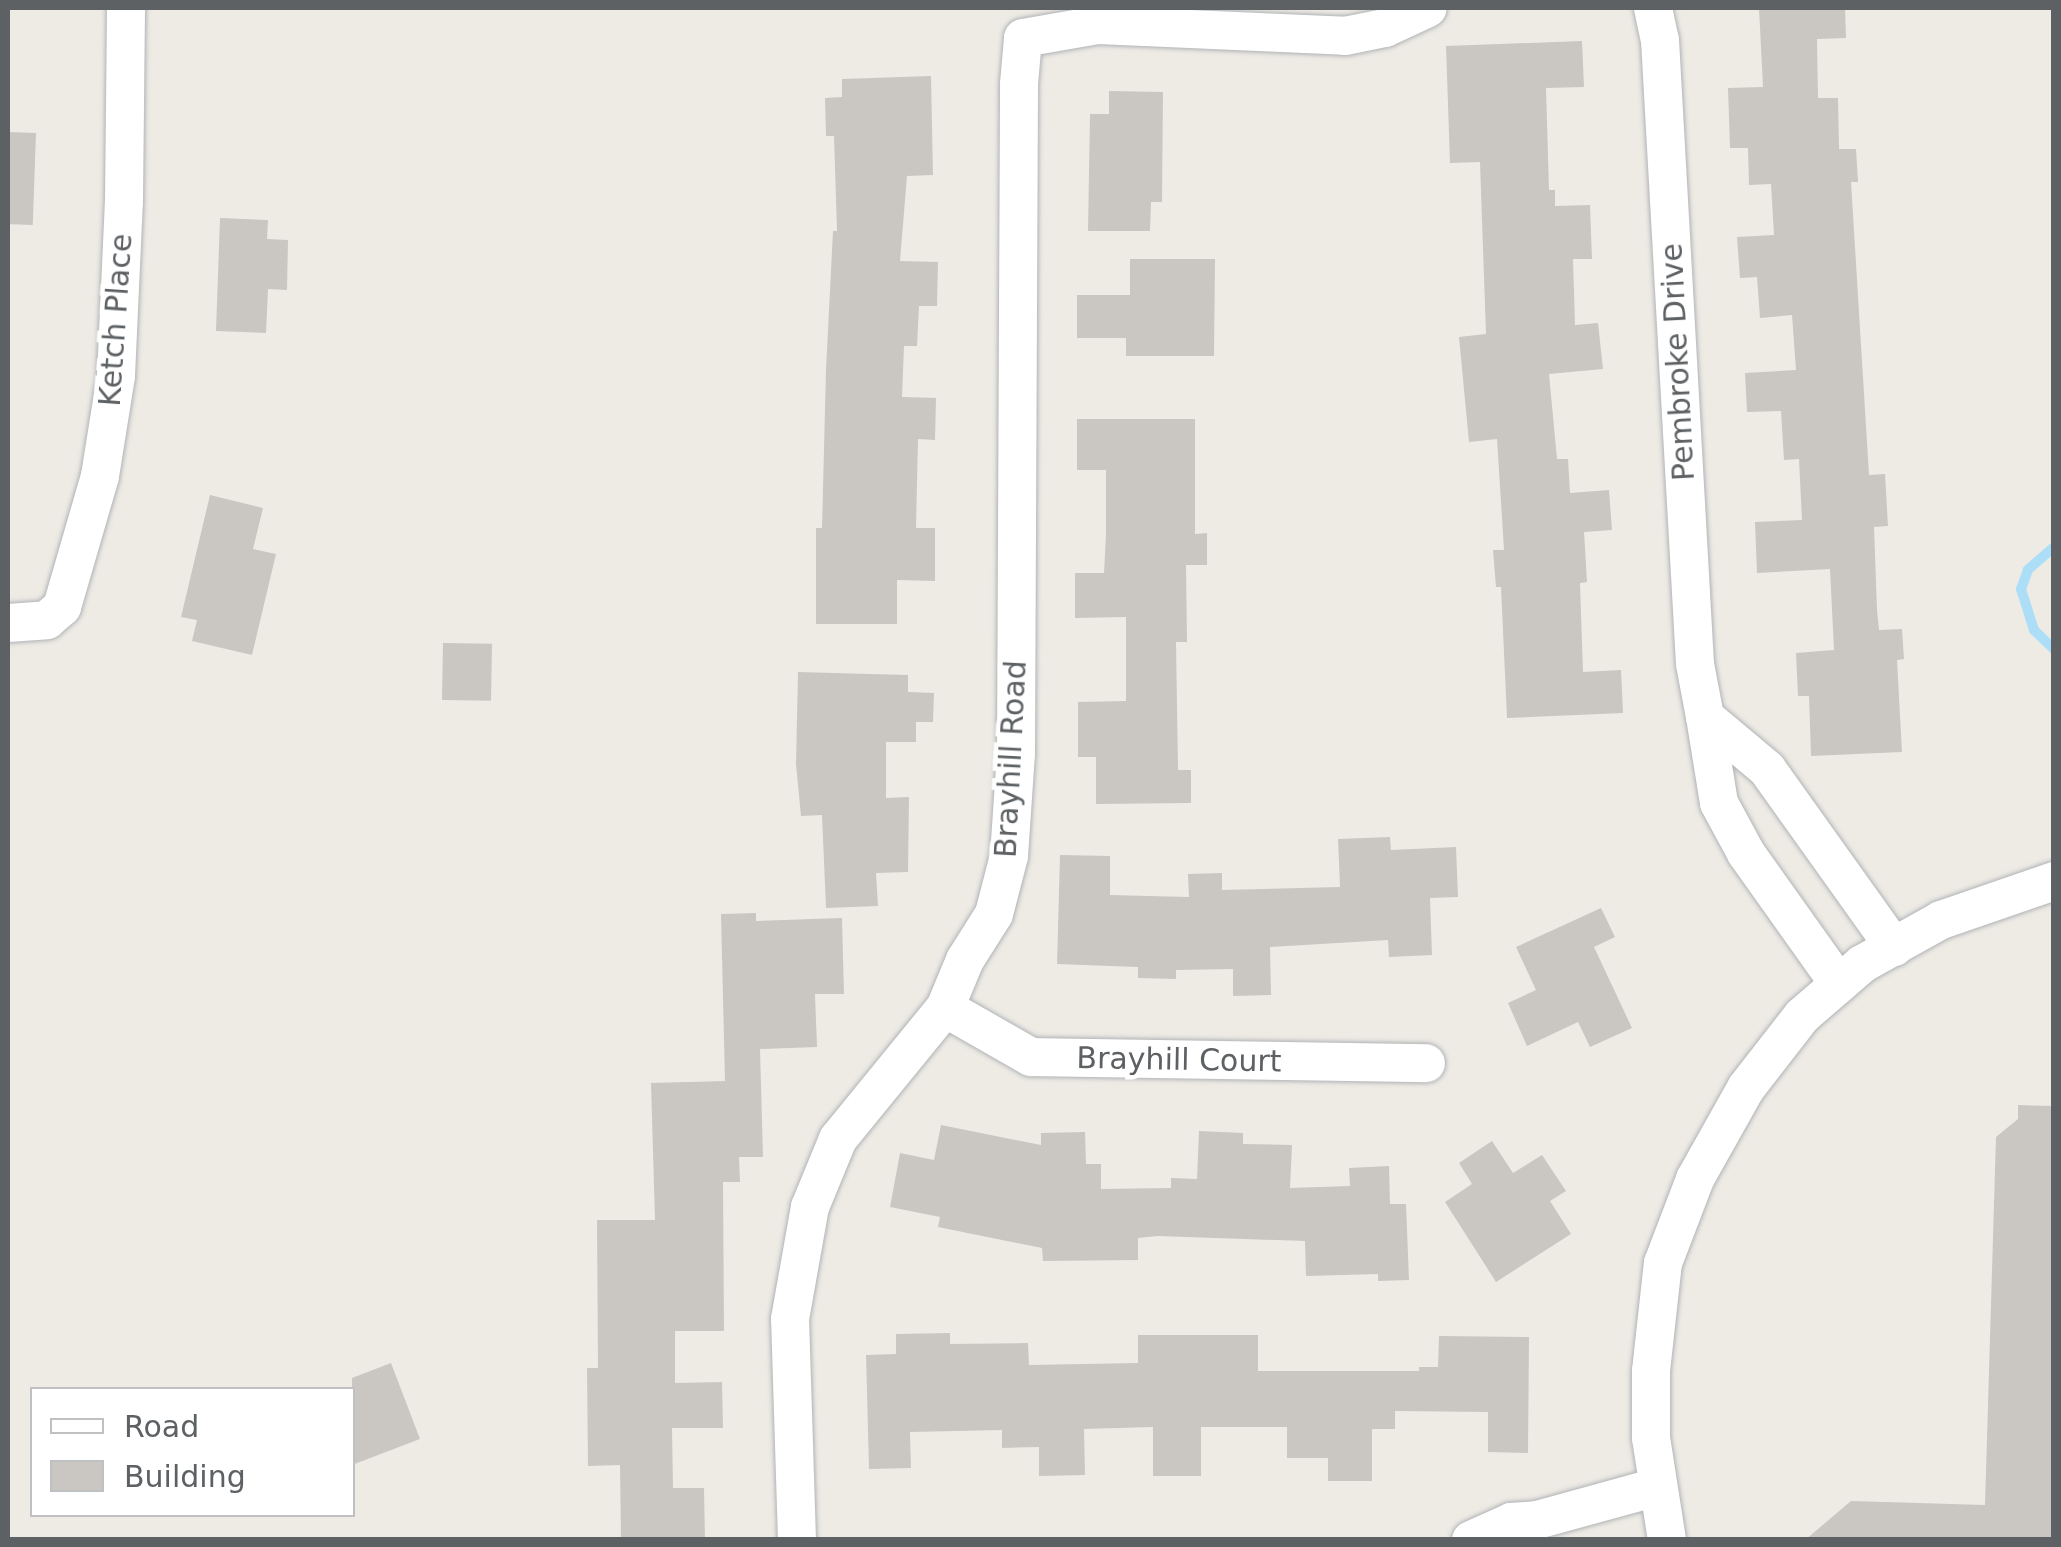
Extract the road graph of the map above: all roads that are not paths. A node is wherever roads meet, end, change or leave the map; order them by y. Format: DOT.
graph roads {
  1 [pos="126,8"];
  2 [pos="1428,8"];
  3 [pos="1653,8"];
  4 [pos="8,623"];
  5 [pos="1705,717"];
  6 [pos="1798,815"];
  7 [pos="1746,853"];
  8 [pos="2054,881"];
  9 [pos="1894,947"];
  10 [pos="1839,984"];
  11 [pos="945,1008"];
  12 [pos="1426,1063"];
  13 [pos="1657,1487"];
  14 [pos="1539,1530"];
  15 [pos="797,1540"];
  16 [pos="1471,1540"];
  17 [pos="1667,1540"];
  1 -- 4 [label="street, Ketch Place"];
  2 -- 11 [label="street, Brayhill Road"];
  3 -- 5 [label="street, Pembroke Drive"];
  5 -- 6 [label="street"];
  5 -- 7 [label="street, Pembroke Drive"];
  6 -- 7 [label="street"];
  6 -- 9 [label="street"];
  7 -- 10 [label="street, Pembroke Drive"];
  8 -- 9 [label="street"];
  9 -- 10 [label="street"];
  10 -- 13 [label="street"];
  11 -- 12 [label="street, Brayhill Court"];
  11 -- 15 [label="street, Brayhill Road"];
  13 -- 14 [label="street"];
  13 -- 17 [label="street"];
  14 -- 16 [label="street"];
}
